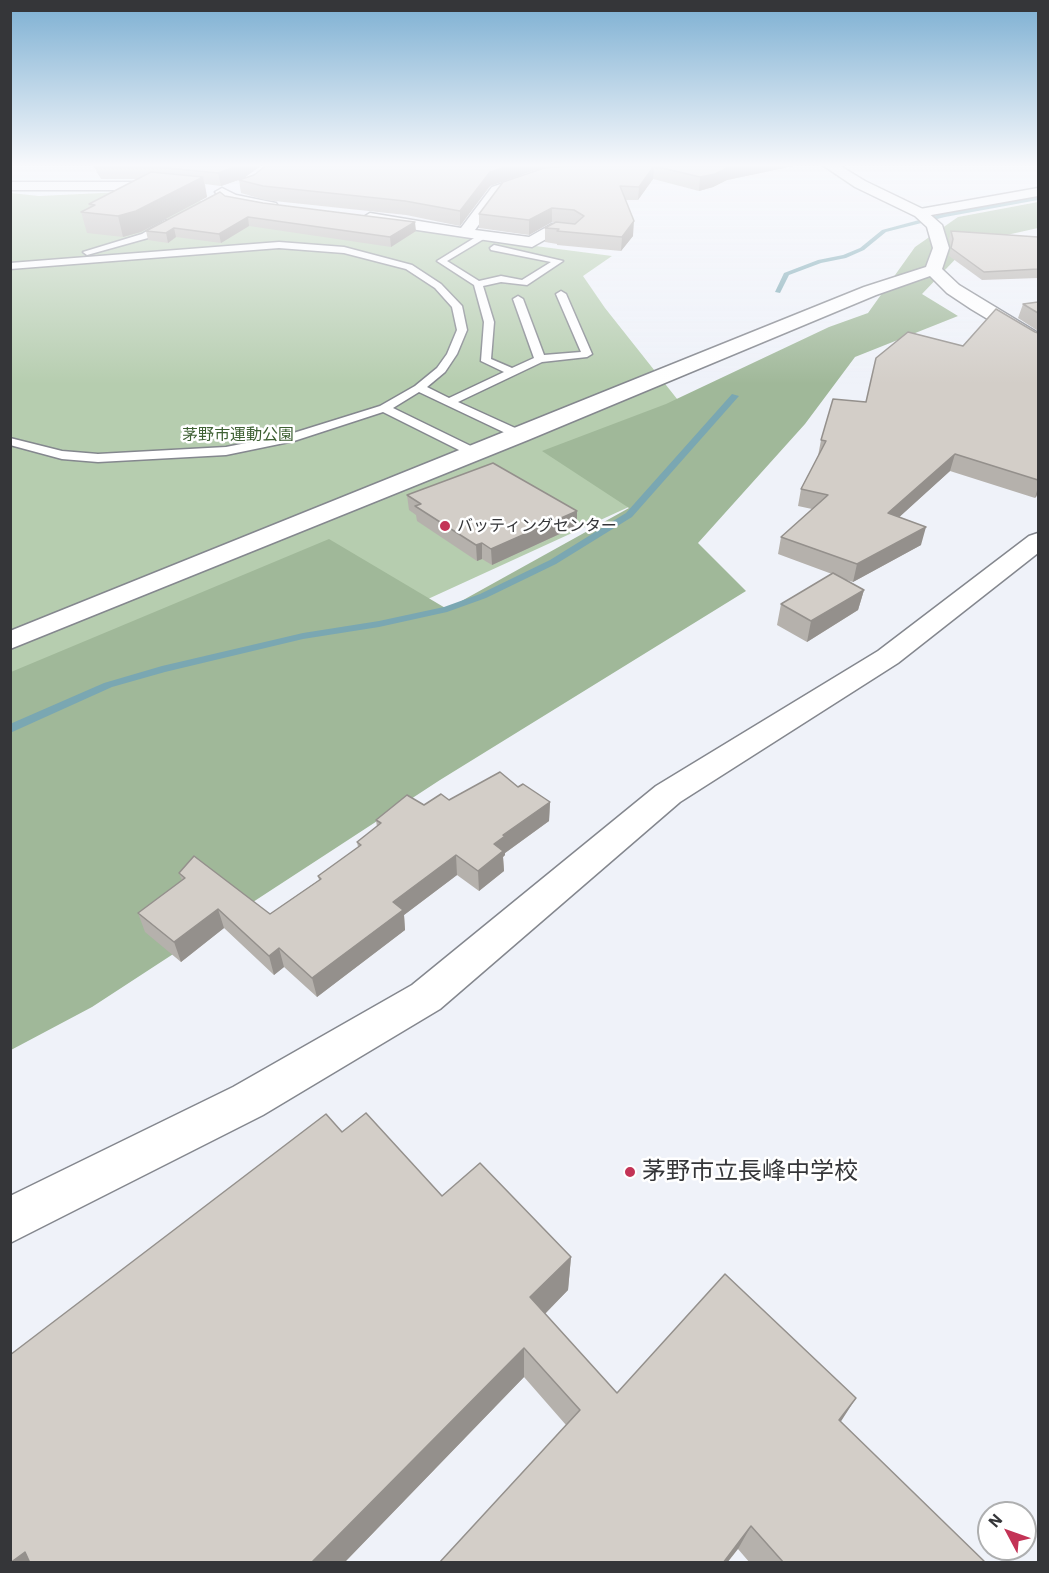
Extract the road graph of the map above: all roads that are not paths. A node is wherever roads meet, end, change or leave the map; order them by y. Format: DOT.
graph roads {
  1 [pos="140,237"];
  2 [pos="477,237"];
  3 [pos="539,237"];
  4 [pos="938,237"];
  5 [pos="489,242"];
  6 [pos="54,262"];
  7 [pos="10,266"];
  8 [pos="933,270"];
  9 [pos="478,284"];
  10 [pos="561,294"];
  11 [pos="518,299"];
  12 [pos="1038,341"];
  13 [pos="540,359"];
  14 [pos="513,372"];
  15 [pos="419,388"];
  16 [pos="449,402"];
  17 [pos="384,408"];
  18 [pos="520,435"];
  19 [pos="10,441"];
  20 [pos="476,453"];
  21 [pos="1038,541"];
  22 [pos="10,641"];
  23 [pos="10,1220"];
  1 -- 6 [label="lane"];
  2 -- 5 [label="street"];
  3 -- 5 [label="street"];
  4 -- 8 [label="street"];
  5 -- 9 [label="lane"];
  5 -- 9 [label="lane"];
  6 -- 7 [label="lane"];
  6 -- 15 [label="lane"];
  8 -- 12 [label="street"];
  8 -- 18 [label="street"];
  9 -- 14 [label="lane"];
  10 -- 13 [label="lane"];
  11 -- 13 [label="lane"];
  13 -- 14 [label="lane"];
  14 -- 16 [label="lane"];
  15 -- 16 [label="lane"];
  15 -- 17 [label="lane"];
  16 -- 18 [label="lane"];
  17 -- 19 [label="lane"];
  17 -- 20 [label="lane"];
  18 -- 20 [label="street"];
  20 -- 22 [label="street"];
  21 -- 23 [label="street"];
}
